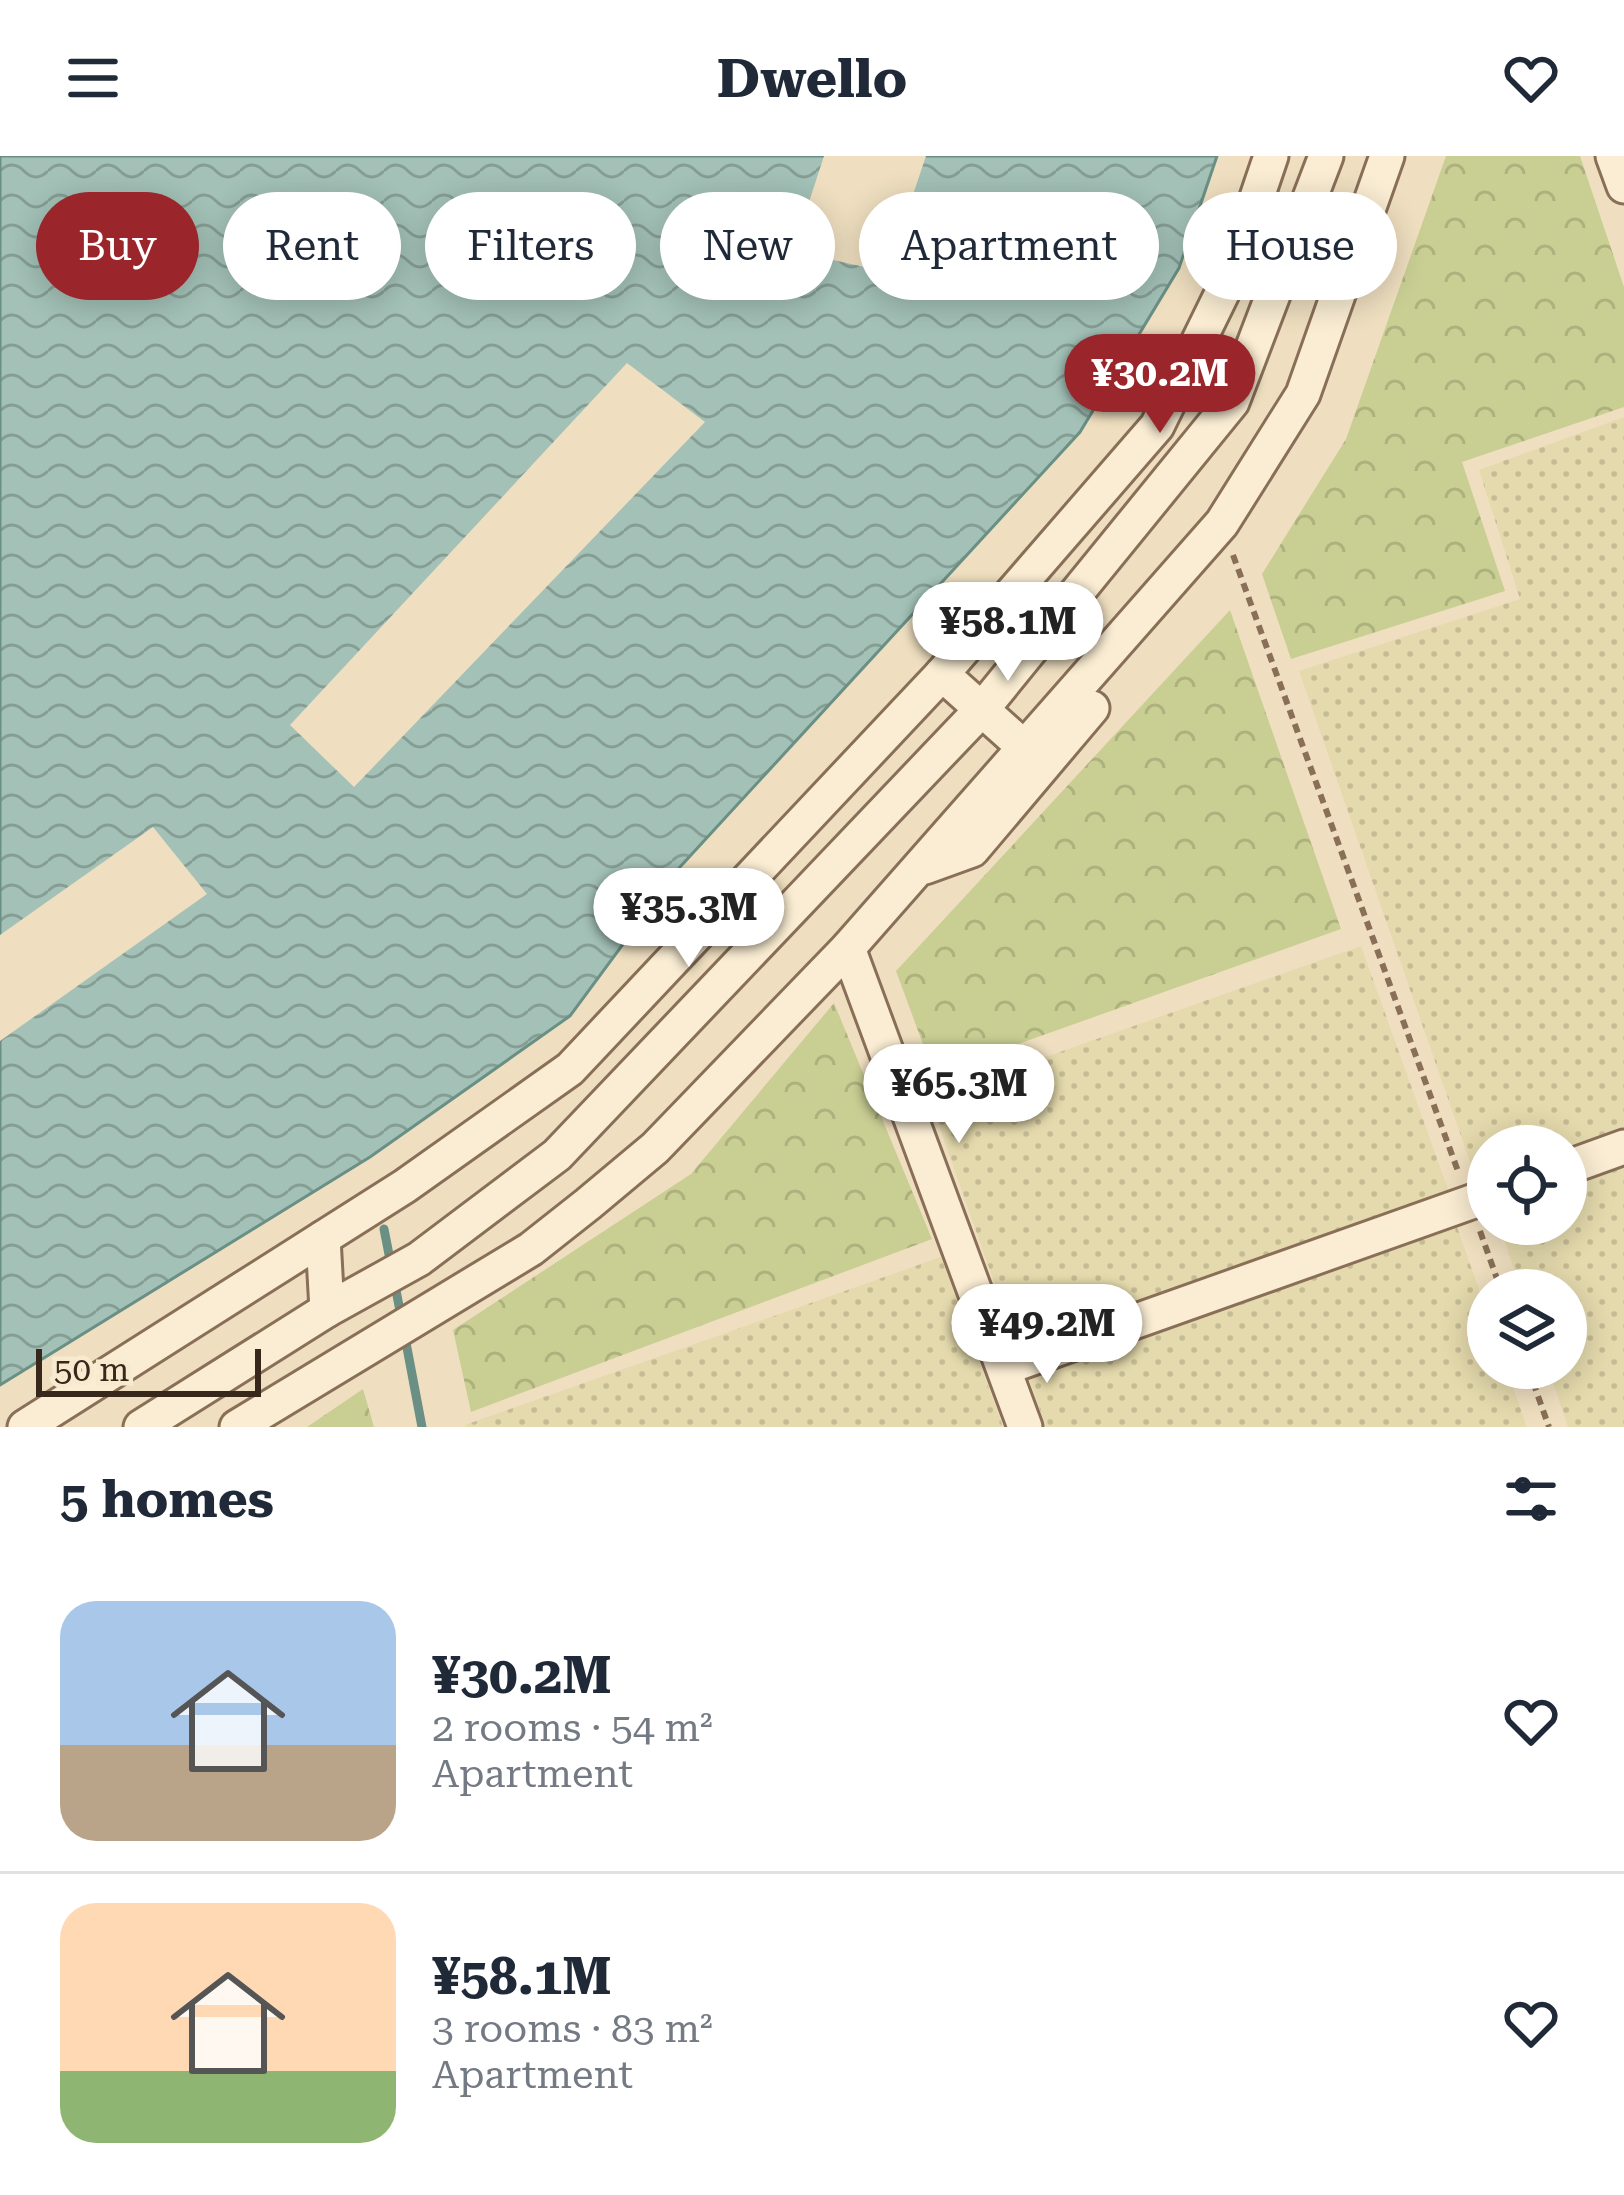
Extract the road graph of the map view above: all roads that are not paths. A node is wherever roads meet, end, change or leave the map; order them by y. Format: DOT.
graph roads {
  1 [pos="1271,156"];
  2 [pos="1326,156"];
  3 [pos="1387,156"];
  4 [pos="1613,156"];
  5 [pos="1624,186"];
  6 [pos="1115,650"];
  7 [pos="942,674"];
  8 [pos="983,708"];
  9 [pos="1026,748"];
  10 [pos="917,870"];
  11 [pos="848,948"];
  12 [pos="1624,1147"];
  13 [pos="1587,1160"];
  14 [pos="1467,1203"];
  15 [pos="323,1238"];
  16 [pos="327,1310"];
  17 [pos="1004,1368"];
  18 [pos="25,1427"];
  19 [pos="141,1427"];
  20 [pos="237,1427"];
  21 [pos="1025,1427"];
  1 -- 7 [label="street"];
  2 -- 8 [label="street"];
  3 -- 6 [label="street"];
  4 -- 5 [label="street"];
  6 -- 9 [label="street"];
  6 -- 10 [label="street"];
  7 -- 8 [label="street"];
  7 -- 15 [label="street"];
  8 -- 9 [label="street"];
  8 -- 16 [label="street"];
  9 -- 10 [label="street"];
  10 -- 11 [label="street"];
  11 -- 17 [label="street"];
  11 -- 20 [label="street"];
  12 -- 13 [label="street"];
  14 -- 17 [label="street"];
  15 -- 16 [label="street"];
  15 -- 18 [label="street"];
  16 -- 19 [label="street"];
  17 -- 21 [label="street"];
}
